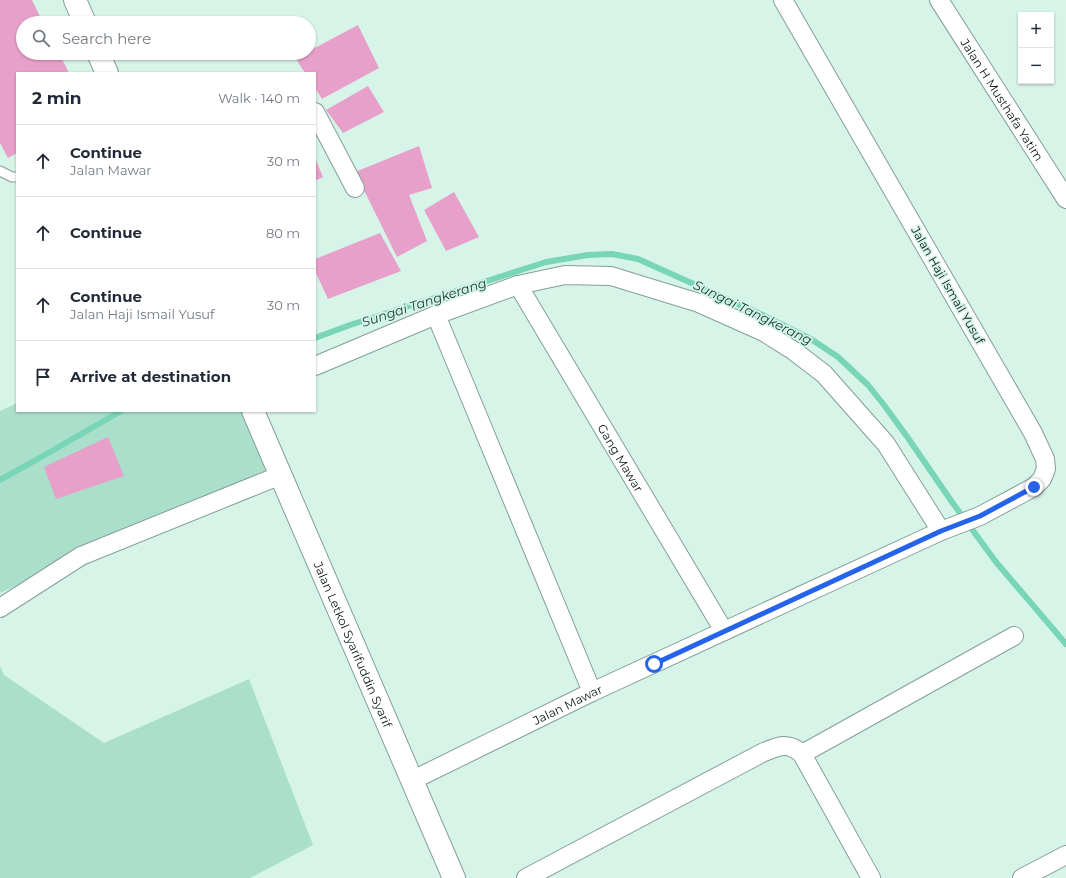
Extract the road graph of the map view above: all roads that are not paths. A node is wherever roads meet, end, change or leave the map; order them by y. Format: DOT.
graph roads {
  1 [pos="75,0"];
  2 [pos="782,0"];
  3 [pos="939,0"];
  4 [pos="82,16"];
  5 [pos="101,60"];
  6 [pos="107,72"];
  7 [pos="316,114"];
  8 [pos="0,171"];
  9 [pos="16,177"];
  10 [pos="355,188"];
  11 [pos="1066,199"];
  12 [pos="518,285"];
  13 [pos="436,315"];
  14 [pos="316,366"];
  15 [pos="253,412"];
  16 [pos="281,475"];
  17 [pos="944,530"];
  18 [pos="0,608"];
  19 [pos="724,631"];
  20 [pos="1014,636"];
  21 [pos="592,692"];
  22 [pos="802,754"];
  23 [pos="413,780"];
  24 [pos="1066,855"];
  25 [pos="1032,876"];
  26 [pos="454,878"];
  27 [pos="526,878"];
  28 [pos="871,878"];
  1 -- 4 [label="street"];
  2 -- 17 [label="street, Jalan Haji Ismail Yusuf"];
  3 -- 11 [label="street, Jalan H Musthafa Yatim"];
  5 -- 6 [label="street"];
  7 -- 10 [label="street"];
  8 -- 9 [label="lane"];
  12 -- 13 [label="street"];
  12 -- 17 [label="street"];
  12 -- 19 [label="street, Gang Mawar"];
  13 -- 14 [label="street"];
  13 -- 21 [label="street"];
  15 -- 16 [label="street, Jalan Letkol Syarifuddin Syarif"];
  16 -- 18 [label="street"];
  16 -- 23 [label="street, Jalan Letkol Syarifuddin Syarif"];
  17 -- 19 [label="street, Jalan Mawar"];
  19 -- 21 [label="street, Jalan Mawar"];
  20 -- 22 [label="street"];
  21 -- 23 [label="street, Jalan Mawar"];
  22 -- 27 [label="street"];
  22 -- 28 [label="street"];
  23 -- 26 [label="street, Jalan Letkol Syarifuddin Syarif"];
  24 -- 25 [label="street"];
}
